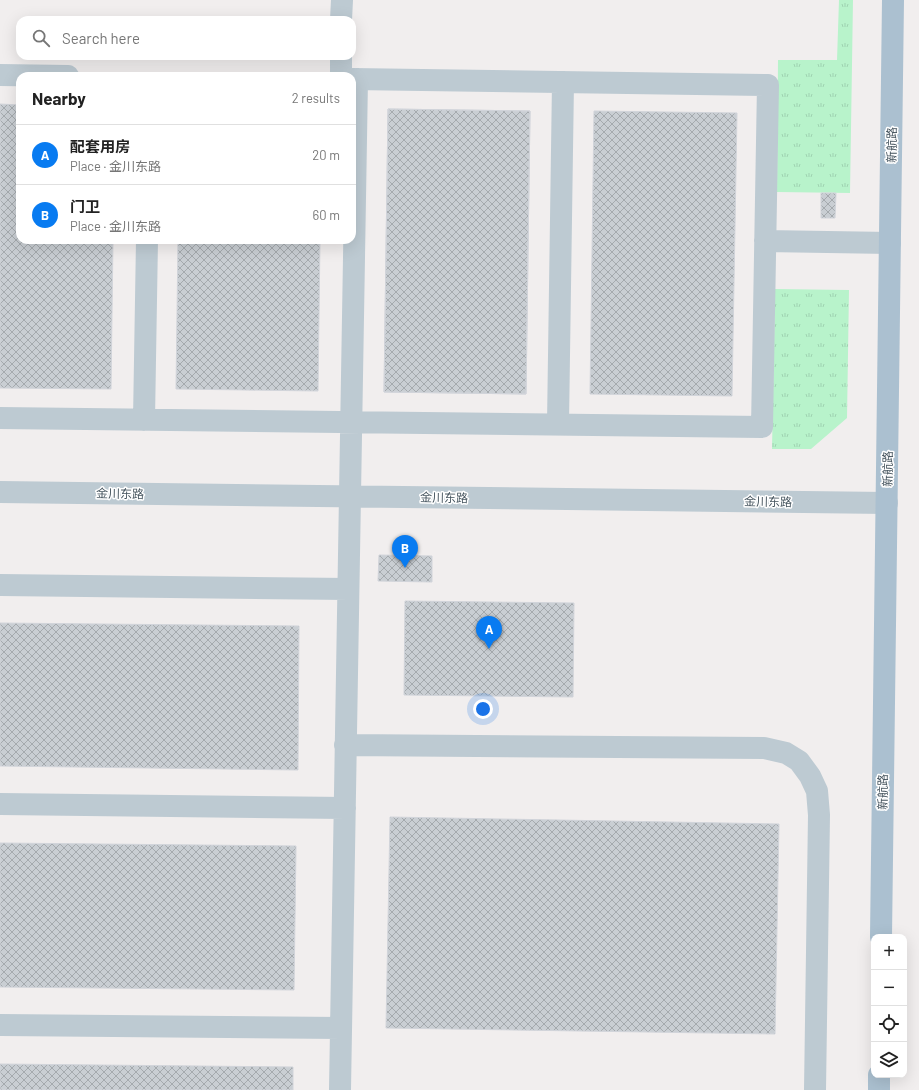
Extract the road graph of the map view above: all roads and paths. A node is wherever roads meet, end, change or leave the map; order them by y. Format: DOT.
graph roads {
  1 [pos="342,0"];
  2 [pos="893,0"];
  3 [pos="341,16"];
  4 [pos="343,60"];
  5 [pos="348,72"];
  6 [pos="0,75"];
  7 [pos="16,75"];
  8 [pos="356,78"];
  9 [pos="563,82"];
  10 [pos="766,241"];
  11 [pos="890,243"];
  12 [pos="147,244"];
  13 [pos="350,244"];
  14 [pos="0,418"];
  15 [pos="144,420"];
  16 [pos="351,422"];
  17 [pos="558,424"];
  18 [pos="0,492"];
  19 [pos="350,497"];
  20 [pos="888,504"];
  21 [pos="0,585"];
  22 [pos="348,589"];
  23 [pos="346,745"];
  24 [pos="0,804"];
  25 [pos="345,808"];
  26 [pos="881,934"];
  27 [pos="0,1025"];
  28 [pos="341,1028"];
  29 [pos="879,1078"];
  30 [pos="340,1090"];
  31 [pos="815,1090"];
  32 [pos="879,1090"];
  1 -- 3 [label="street"];
  2 -- 11 [label="main road, 新航路"];
  4 -- 5 [label="street"];
  6 -- 7 [label="street"];
  8 -- 9 [label="street"];
  9 -- 10 [label="street"];
  9 -- 17 [label="street"];
  10 -- 11 [label="street"];
  10 -- 17 [label="street"];
  11 -- 20 [label="main road, 新航路"];
  12 -- 15 [label="street"];
  13 -- 16 [label="street"];
  14 -- 15 [label="street"];
  15 -- 16 [label="street"];
  16 -- 17 [label="street"];
  16 -- 19 [label="street"];
  18 -- 19 [label="street, 金川东路"];
  19 -- 20 [label="street, 金川东路"];
  19 -- 22 [label="street"];
  20 -- 26 [label="main road, 新航路"];
  21 -- 22 [label="street"];
  22 -- 23 [label="street"];
  23 -- 25 [label="street"];
  23 -- 31 [label="street"];
  24 -- 25 [label="street"];
  25 -- 28 [label="street"];
  27 -- 28 [label="street"];
  28 -- 30 [label="street"];
  29 -- 32 [label="main road"];
}
